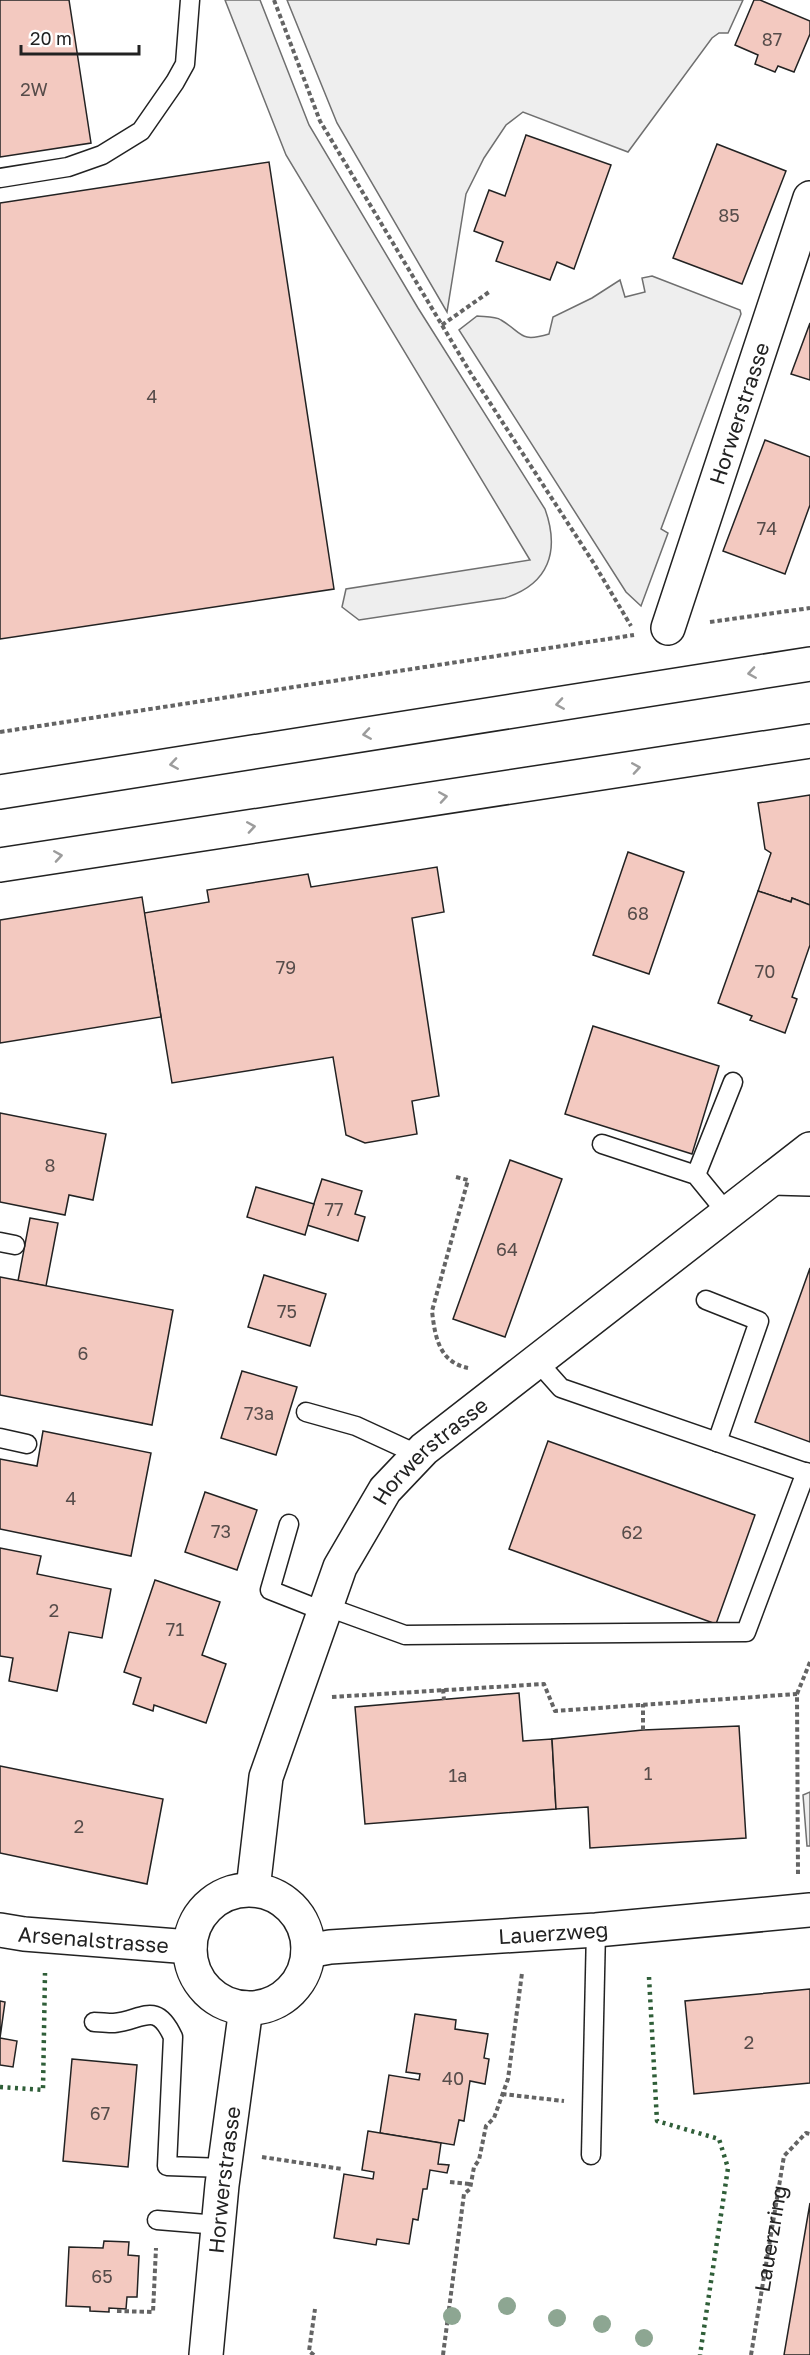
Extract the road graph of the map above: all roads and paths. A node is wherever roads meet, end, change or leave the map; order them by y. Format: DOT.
graph roads {
  1 [pos="190,0"];
  2 [pos="274,0"];
  3 [pos="0,178"];
  4 [pos="808,210"];
  5 [pos="489,292"];
  6 [pos="442,325"];
  7 [pos="810,608"];
  8 [pos="668,628"];
  9 [pos="810,664"];
  10 [pos="0,732"];
  11 [pos="810,741"];
  12 [pos="0,792"];
  13 [pos="0,865"];
  14 [pos="733,1082"];
  15 [pos="602,1144"];
  16 [pos="810,1149"];
  17 [pos="696,1175"];
  18 [pos="456,1177"];
  19 [pos="773,1178"];
  20 [pos="810,1179"];
  21 [pos="727,1213"];
  22 [pos="706,1300"];
  23 [pos="537,1361"];
  24 [pos="475,1369"];
  25 [pos="306,1412"];
  26 [pos="0,1438"];
  27 [pos="717,1442"];
  28 [pos="27,1444"];
  29 [pos="419,1455"];
  30 [pos="808,1473"];
  31 [pos="289,1524"];
  32 [pos="324,1609"];
  33 [pos="810,1662"];
  34 [pos="442,1689"];
  35 [pos="797,1694"];
  36 [pos="292,1700"];
  37 [pos="444,1700"];
  38 [pos="643,1704"];
  39 [pos="643,1730"];
  40 [pos="253,1889"];
  41 [pos="804,1911"];
  42 [pos="0,1930"];
  43 [pos="596,1930"];
  44 [pos="190,1947"];
  45 [pos="308,1951"];
  46 [pos="523,1970"];
  47 [pos="246,2008"];
  48 [pos="94,2022"];
  49 [pos="502,2094"];
  50 [pos="592,2104"];
  51 [pos="810,2134"];
  52 [pos="591,2155"];
  53 [pos="258,2156"];
  54 [pos="225,2168"];
  55 [pos="342,2169"];
  56 [pos="450,2182"];
  57 [pos="470,2184"];
  58 [pos="156,2220"];
  59 [pos="218,2225"];
  60 [pos="315,2309"];
  61 [pos="117,2311"];
  62 [pos="206,2355"];
  63 [pos="314,2355"];
  64 [pos="443,2355"];
  65 [pos="751,2355"];
  1 -- 3 [label="lane"];
  2 -- 6 [label="path"];
  4 -- 8 [label="main road, Horwerstrasse"];
  5 -- 6 [label="path"];
  6 -- 10 [label="path"];
  7 -- 8 [label="path"];
  9 -- 12 [label="main road, one-way"];
  13 -- 11 [label="main road, one-way"];
  14 -- 17 [label="lane"];
  15 -- 17 [label="lane"];
  16 -- 19 [label="main road, Horwerstrasse"];
  17 -- 21 [label="lane"];
  18 -- 24 [label="path"];
  19 -- 20 [label="main road"];
  19 -- 21 [label="main road, Horwerstrasse"];
  21 -- 23 [label="main road, Horwerstrasse"];
  22 -- 27 [label="lane"];
  23 -- 27 [label="lane"];
  23 -- 29 [label="main road, Horwerstrasse"];
  25 -- 29 [label="lane"];
  26 -- 28 [label="lane"];
  27 -- 30 [label="lane"];
  29 -- 32 [label="main road, Horwerstrasse"];
  30 -- 32 [label="lane"];
  31 -- 32 [label="lane"];
  32 -- 36 [label="main road, Horwerstrasse"];
  33 -- 35 [label="path"];
  34 -- 36 [label="path"];
  34 -- 37 [label="path"];
  34 -- 38 [label="path"];
  35 -- 38 [label="path"];
  35 -- 41 [label="path"];
  36 -- 40 [label="main road, Horwerstrasse"];
  38 -- 39 [label="path"];
  40 -- 44 [label="main road"];
  40 -- 45 [label="main road"];
  41 -- 43 [label="main road, Lauerzweg"];
  42 -- 44 [label="main road, Arsenalstrasse"];
  43 -- 45 [label="main road, Lauerzweg"];
  43 -- 50 [label="lane"];
  44 -- 47 [label="main road"];
  45 -- 47 [label="main road"];
  46 -- 49 [label="path"];
  47 -- 54 [label="main road, Horwerstrasse"];
  48 -- 54 [label="lane"];
  49 -- 50 [label="path"];
  49 -- 57 [label="path"];
  50 -- 52 [label="lane"];
  51 -- 65 [label="path, Lauerzring"];
  53 -- 55 [label="path"];
  54 -- 59 [label="main road, Horwerstrasse"];
  56 -- 57 [label="path"];
  57 -- 64 [label="path"];
  58 -- 59 [label="lane"];
  58 -- 61 [label="path"];
  59 -- 62 [label="main road, Horwerstrasse"];
  60 -- 63 [label="path"];
}
